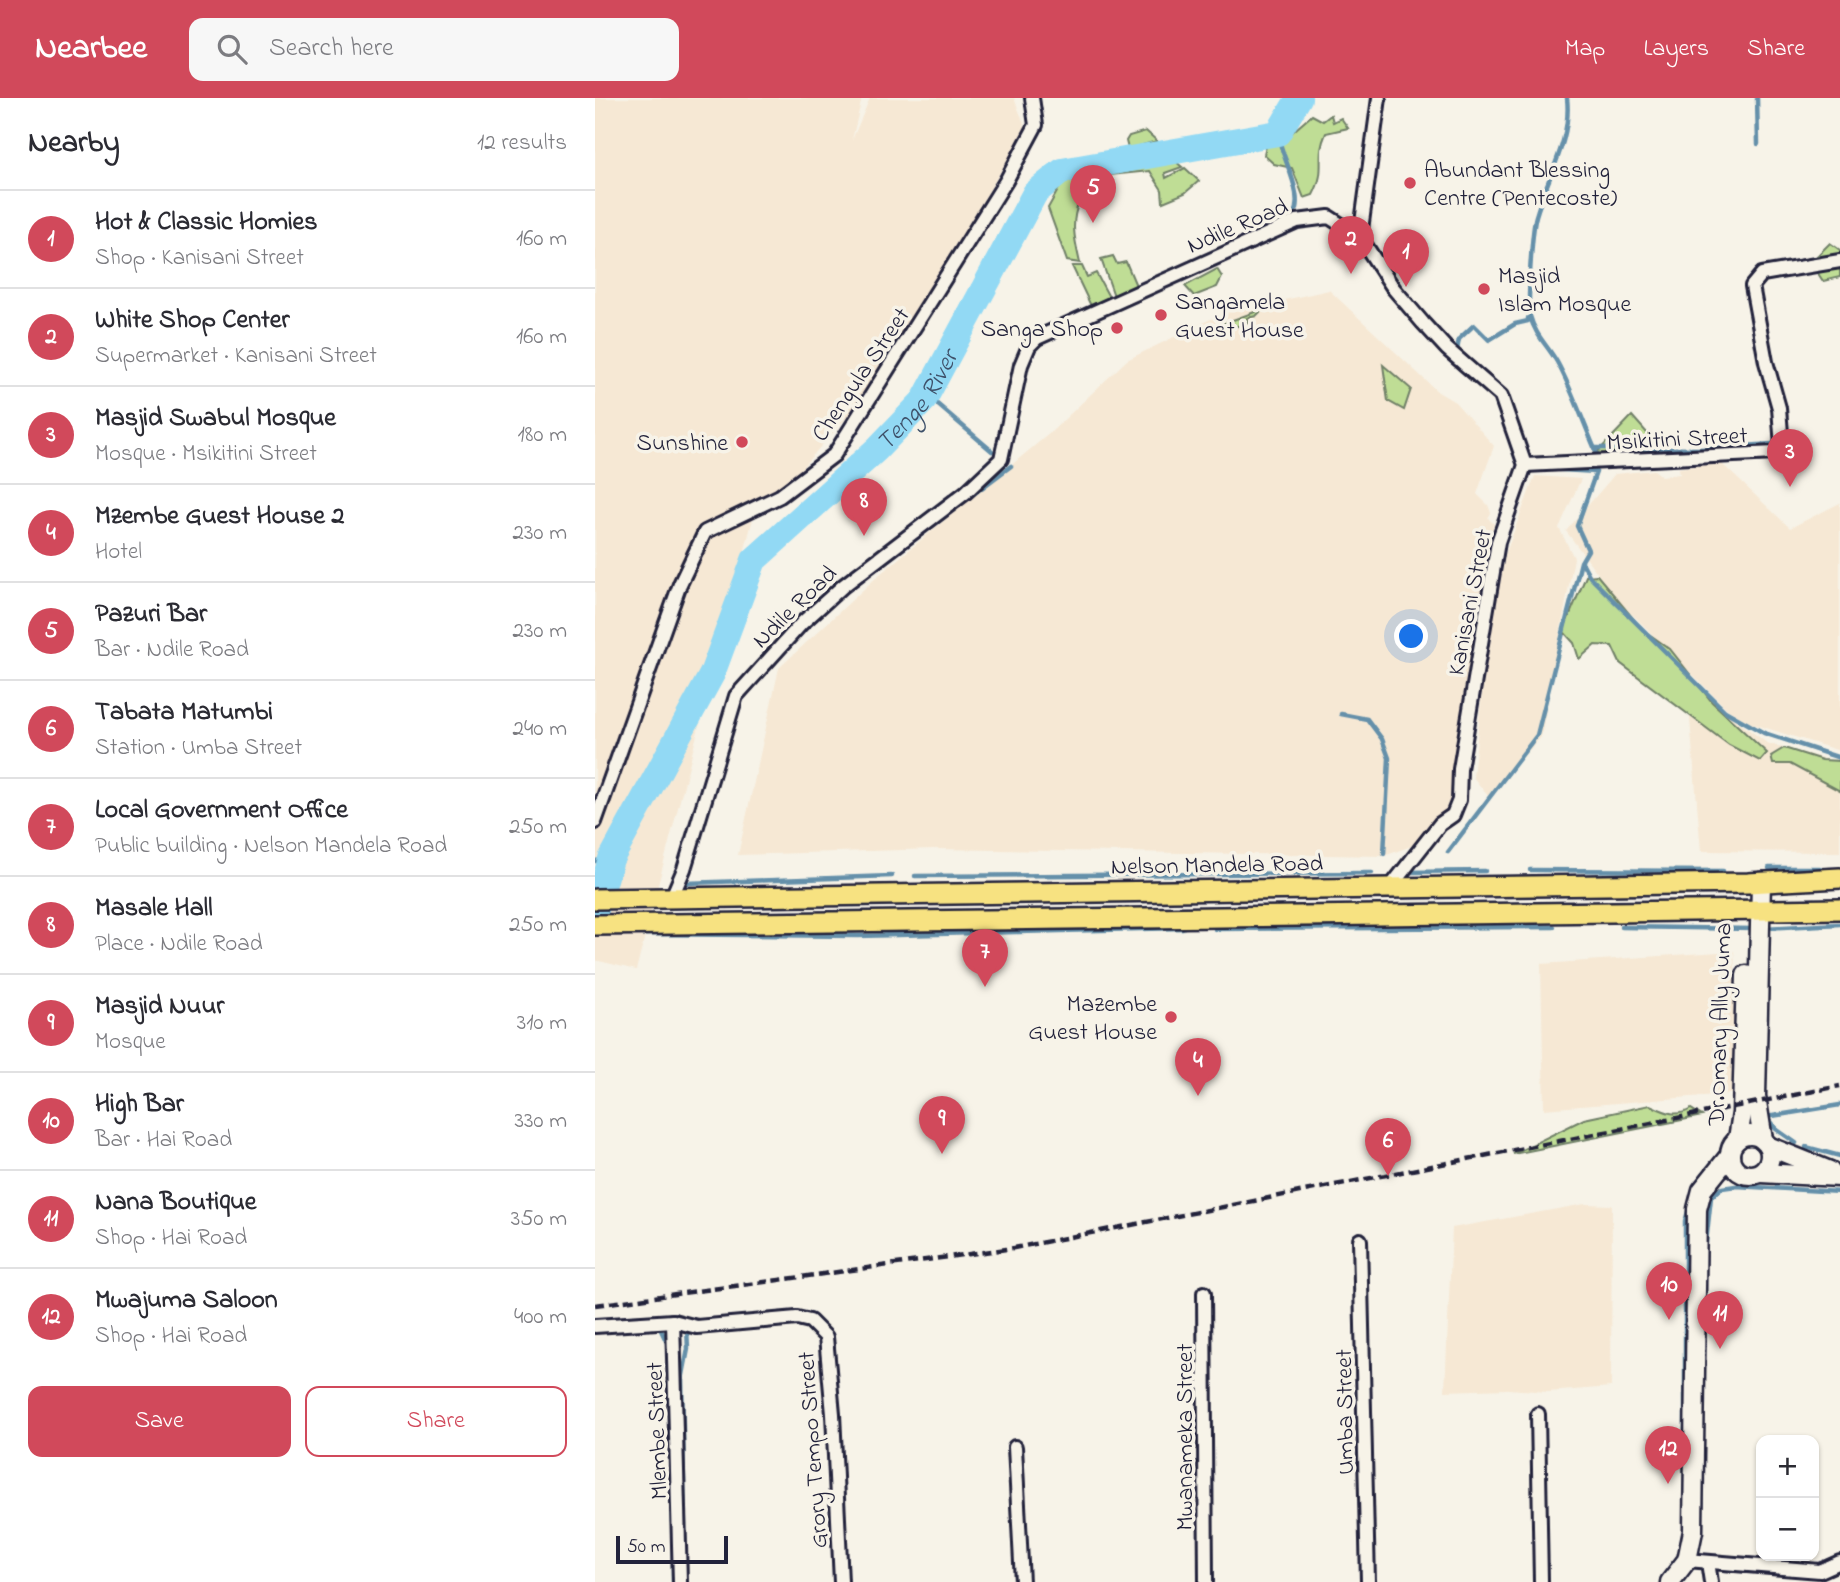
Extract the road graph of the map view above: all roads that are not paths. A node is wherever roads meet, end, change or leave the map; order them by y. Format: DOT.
graph roads {
  1 [pos="1032,98"];
  2 [pos="1379,98"];
  3 [pos="1360,237"];
  4 [pos="1840,261"];
  5 [pos="1525,465"];
  6 [pos="595,822"];
  7 [pos="1840,878"];
  8 [pos="1755,883"];
  9 [pos="1392,886"];
  10 [pos="673,897"];
  11 [pos="595,898"];
  12 [pos="1840,909"];
  13 [pos="1754,910"];
  14 [pos="601,925"];
  15 [pos="1766,1143"];
  16 [pos="1734,1147"];
  17 [pos="1753,1174"];
  18 [pos="1840,1176"];
  19 [pos="1707,1183"];
  20 [pos="1360,1240"];
  21 [pos="1204,1293"];
  22 [pos="673,1321"];
  23 [pos="595,1326"];
  24 [pos="1538,1414"];
  25 [pos="1015,1447"];
  26 [pos="1687,1560"];
  27 [pos="1708,1562"];
  28 [pos="1840,1562"];
  29 [pos="680,1582"];
  30 [pos="841,1582"];
  31 [pos="1022,1582"];
  32 [pos="1206,1582"];
  33 [pos="1368,1582"];
  34 [pos="1541,1582"];
  35 [pos="1670,1582"];
  36 [pos="1711,1582"];
  1 -- 6 [label="street, Chengula Street"];
  2 -- 3 [label="street"];
  3 -- 5 [label="street"];
  3 -- 10 [label="street, Ndile Road"];
  4 -- 5 [label="street, Msikitini Street"];
  5 -- 9 [label="street, Kanisani Street"];
  7 -- 8 [label="main road, Nelson Mandela Road"];
  8 -- 9 [label="main road, Nelson Mandela Road"];
  8 -- 13 [label="main road"];
  9 -- 10 [label="main road, Nelson Mandela Road"];
  10 -- 11 [label="main road, Nelson Mandela Road"];
  12 -- 13 [label="main road"];
  13 -- 14 [label="main road"];
  13 -- 15 [label="main road, Dr.Omary Ally Juma"];
  13 -- 16 [label="main road, Dr.Omary Ally Juma"];
  15 -- 16 [label="main road"];
  15 -- 17 [label="main road"];
  15 -- 18 [label="main road"];
  16 -- 17 [label="main road"];
  16 -- 19 [label="main road"];
  17 -- 18 [label="main road"];
  17 -- 19 [label="main road"];
  19 -- 26 [label="main road"];
  20 -- 33 [label="street, Umba Street"];
  21 -- 32 [label="street, Mwanameka Street"];
  22 -- 23 [label="street"];
  22 -- 29 [label="street, Mlembe Street"];
  22 -- 30 [label="street, Grory Tempo Street"];
  24 -- 34 [label="street"];
  25 -- 31 [label="street"];
  26 -- 27 [label="street"];
  26 -- 35 [label="main road"];
  27 -- 28 [label="street"];
  27 -- 36 [label="street"];
}
